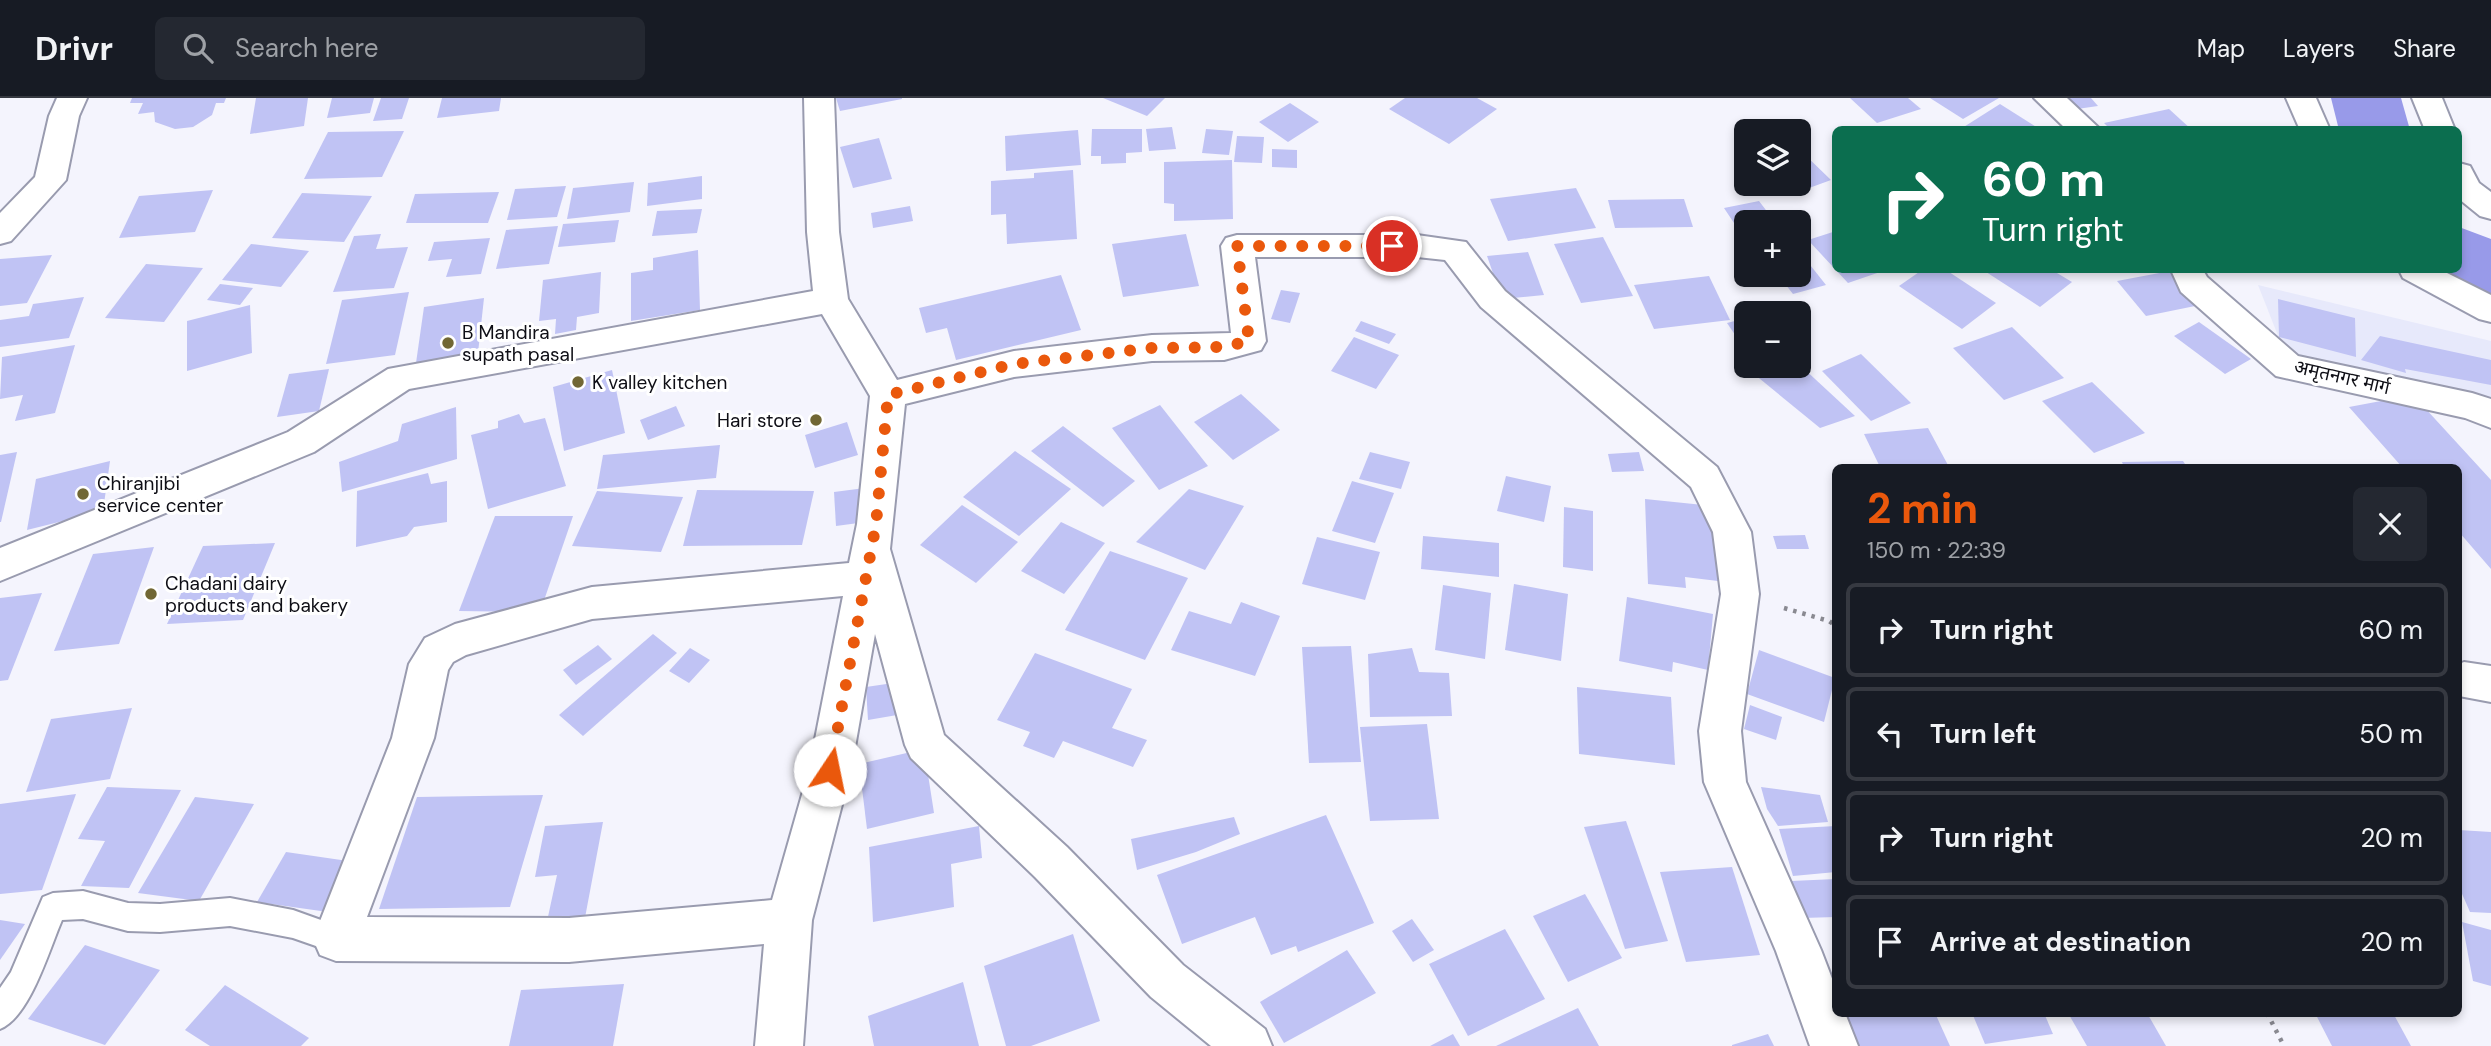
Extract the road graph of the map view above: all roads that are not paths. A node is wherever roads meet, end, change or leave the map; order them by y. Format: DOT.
graph roads {
  1 [pos="72,98"];
  2 [pos="819,98"];
  3 [pos="2049,98"];
  4 [pos="2301,98"];
  5 [pos="2427,98"];
  6 [pos="2081,126"];
  7 [pos="2313,126"];
  8 [pos="2438,126"];
  9 [pos="2462,180"];
  10 [pos="2491,208"];
  11 [pos="0,233"];
  12 [pos="2188,273"];
  13 [pos="2421,273"];
  14 [pos="831,300"];
  15 [pos="2491,310"];
  16 [pos="888,395"];
  17 [pos="2491,414"];
  18 [pos="881,469"];
  19 [pos="0,565"];
  20 [pos="866,578"];
  21 [pos="789,920"];
  22 [pos="335,939"];
  23 [pos="0,1014"];
  24 [pos="779,1046"];
  25 [pos="1248,1046"];
  26 [pos="1834,1046"];
  1 -- 11 [label="street"];
  2 -- 14 [label="street"];
  3 -- 6 [label="street"];
  4 -- 7 [label="street"];
  5 -- 8 [label="street"];
  9 -- 10 [label="street"];
  12 -- 17 [label="street, अमृतनगर मार्ग"];
  13 -- 15 [label="street"];
  14 -- 16 [label="street"];
  14 -- 19 [label="street"];
  16 -- 18 [label="street"];
  16 -- 26 [label="street"];
  18 -- 20 [label="street"];
  18 -- 25 [label="street"];
  20 -- 21 [label="street"];
  20 -- 22 [label="street"];
  21 -- 22 [label="street"];
  21 -- 24 [label="street"];
  22 -- 23 [label="lane"];
}
